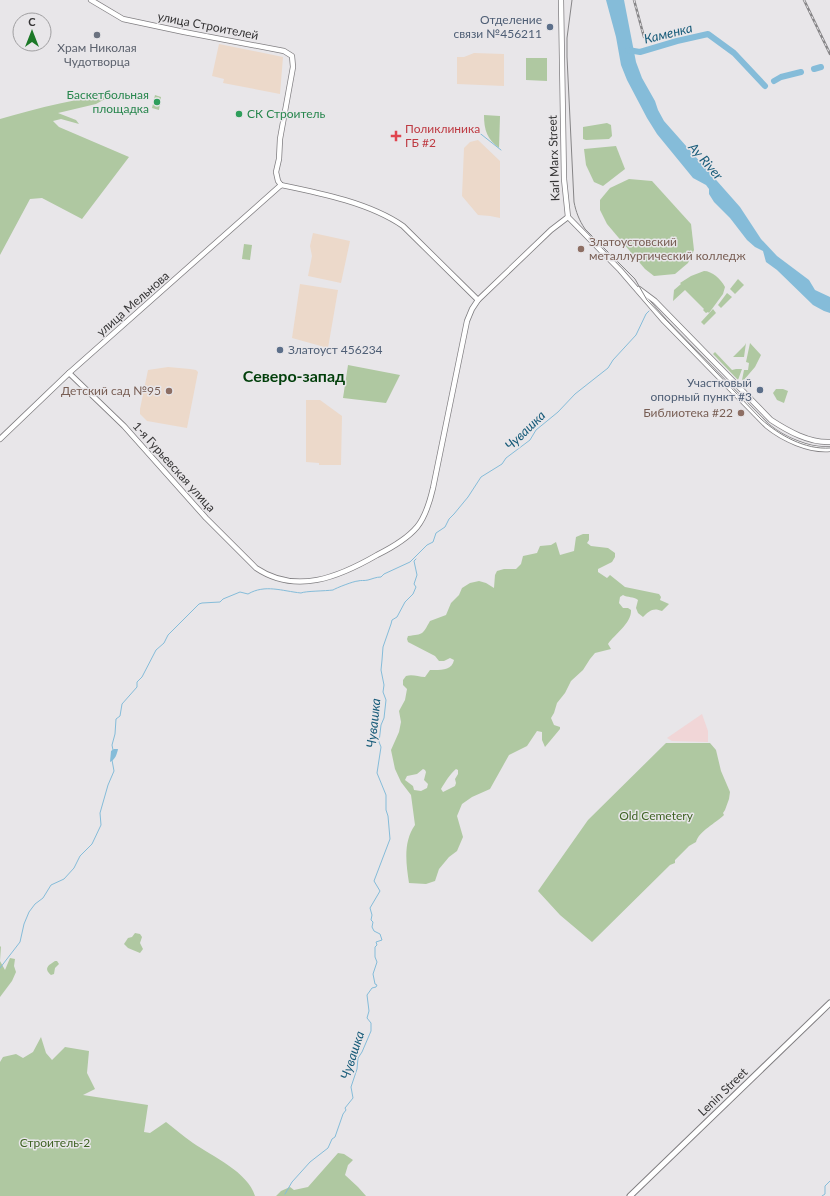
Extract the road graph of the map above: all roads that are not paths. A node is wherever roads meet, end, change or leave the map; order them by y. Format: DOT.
graph roads {
  1 [pos="91,0"];
  2 [pos="561,0"];
  3 [pos="281,185"];
  4 [pos="568,217"];
  5 [pos="636,287"];
  6 [pos="478,300"];
  7 [pos="69,373"];
  8 [pos="0,439"];
  9 [pos="830,442"];
  10 [pos="830,449"];
  11 [pos="830,1002"];
  12 [pos="630,1196"];
  1 -- 3 [label="main road, улица Строителей"];
  2 -- 4 [label="main road, Karl Marx Street"];
  3 -- 6 [label="main road"];
  3 -- 7 [label="main road, улица Мельнова"];
  4 -- 5 [label="main road, Karl Marx Street"];
  4 -- 6 [label="main road"];
  5 -- 9 [label="main road, Karl Marx Street"];
  5 -- 10 [label="main road, Karl Marx Street"];
  6 -- 7 [label="main road, 1-я Гурьевская улица"];
  7 -- 8 [label="main road, улица Мельнова"];
  11 -- 12 [label="main road, Lenin Street"];
}
